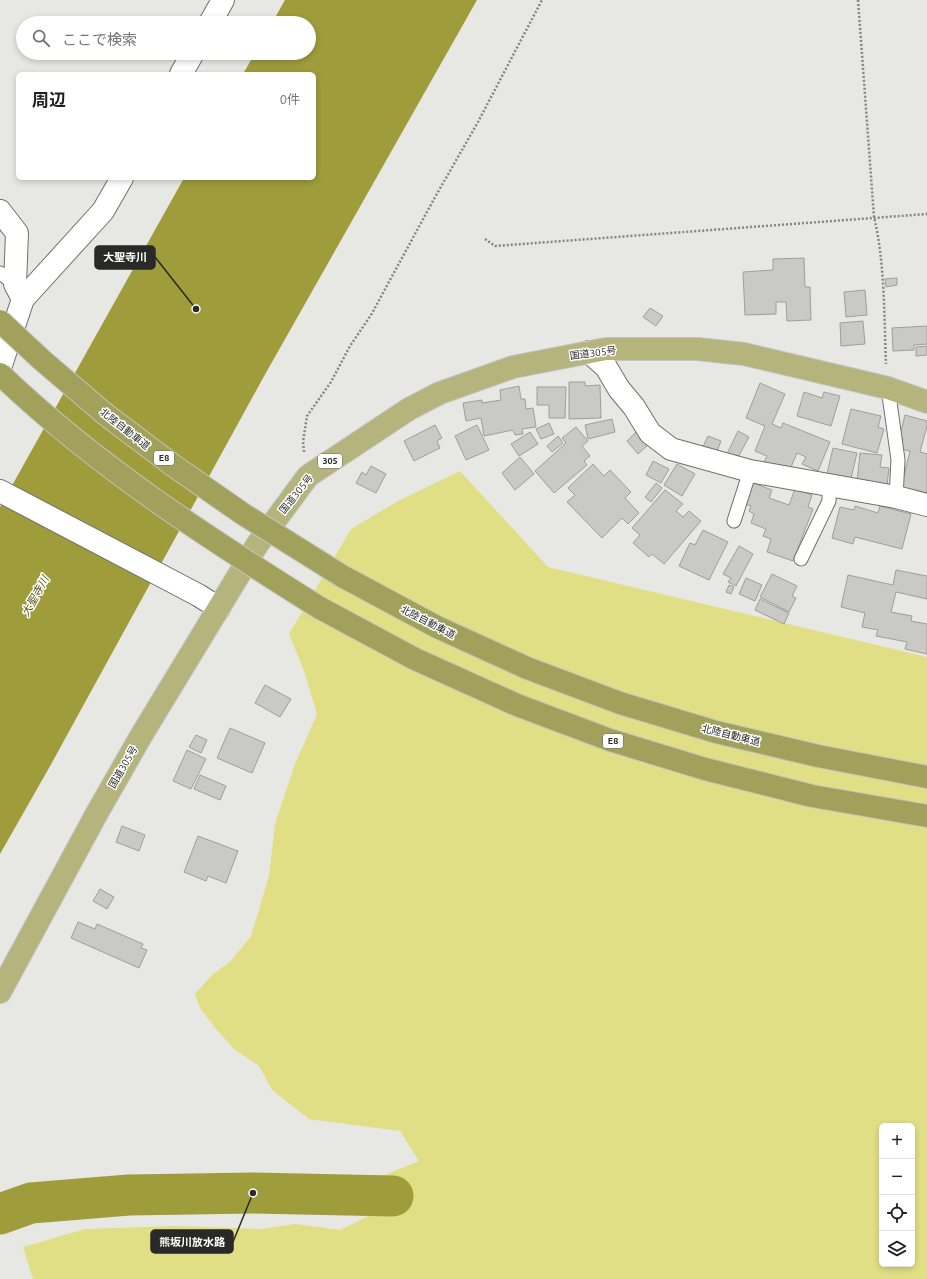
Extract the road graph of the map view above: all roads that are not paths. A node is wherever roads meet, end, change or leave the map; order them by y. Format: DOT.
graph roads {
  1 [pos="223,0"];
  2 [pos="214,16"];
  3 [pos="189,60"];
  4 [pos="182,72"];
  5 [pos="121,180"];
  6 [pos="0,211"];
  7 [pos="13,285"];
  8 [pos="0,321"];
  9 [pos="589,352"];
  10 [pos="0,368"];
  11 [pos="0,374"];
  12 [pos="888,388"];
  13 [pos="927,402"];
  14 [pos="750,471"];
  15 [pos="829,485"];
  16 [pos="0,491"];
  17 [pos="896,498"];
  18 [pos="927,505"];
  19 [pos="734,521"];
  20 [pos="801,560"];
  21 [pos="219,608"];
  22 [pos="927,777"];
  23 [pos="927,816"];
  24 [pos="0,992"];
  1 -- 2 [label="street"];
  3 -- 4 [label="street"];
  5 -- 7 [label="street"];
  6 -- 7 [label="street"];
  7 -- 10 [label="street"];
  8 -- 22 [label="highway, 北陸自動車道 / E8, bridge"];
  9 -- 12 [label="highway, 国道305号 / 305"];
  9 -- 14 [label="street"];
  9 -- 21 [label="highway, 国道305号 / 305"];
  11 -- 23 [label="highway, E8, bridge"];
  12 -- 13 [label="highway, 国道305号 / 305"];
  12 -- 17 [label="lane"];
  14 -- 15 [label="street"];
  14 -- 19 [label="lane"];
  15 -- 17 [label="street"];
  15 -- 20 [label="lane"];
  16 -- 21 [label="street"];
  17 -- 18 [label="street"];
  21 -- 24 [label="highway, 国道305号 / 305"];
}
